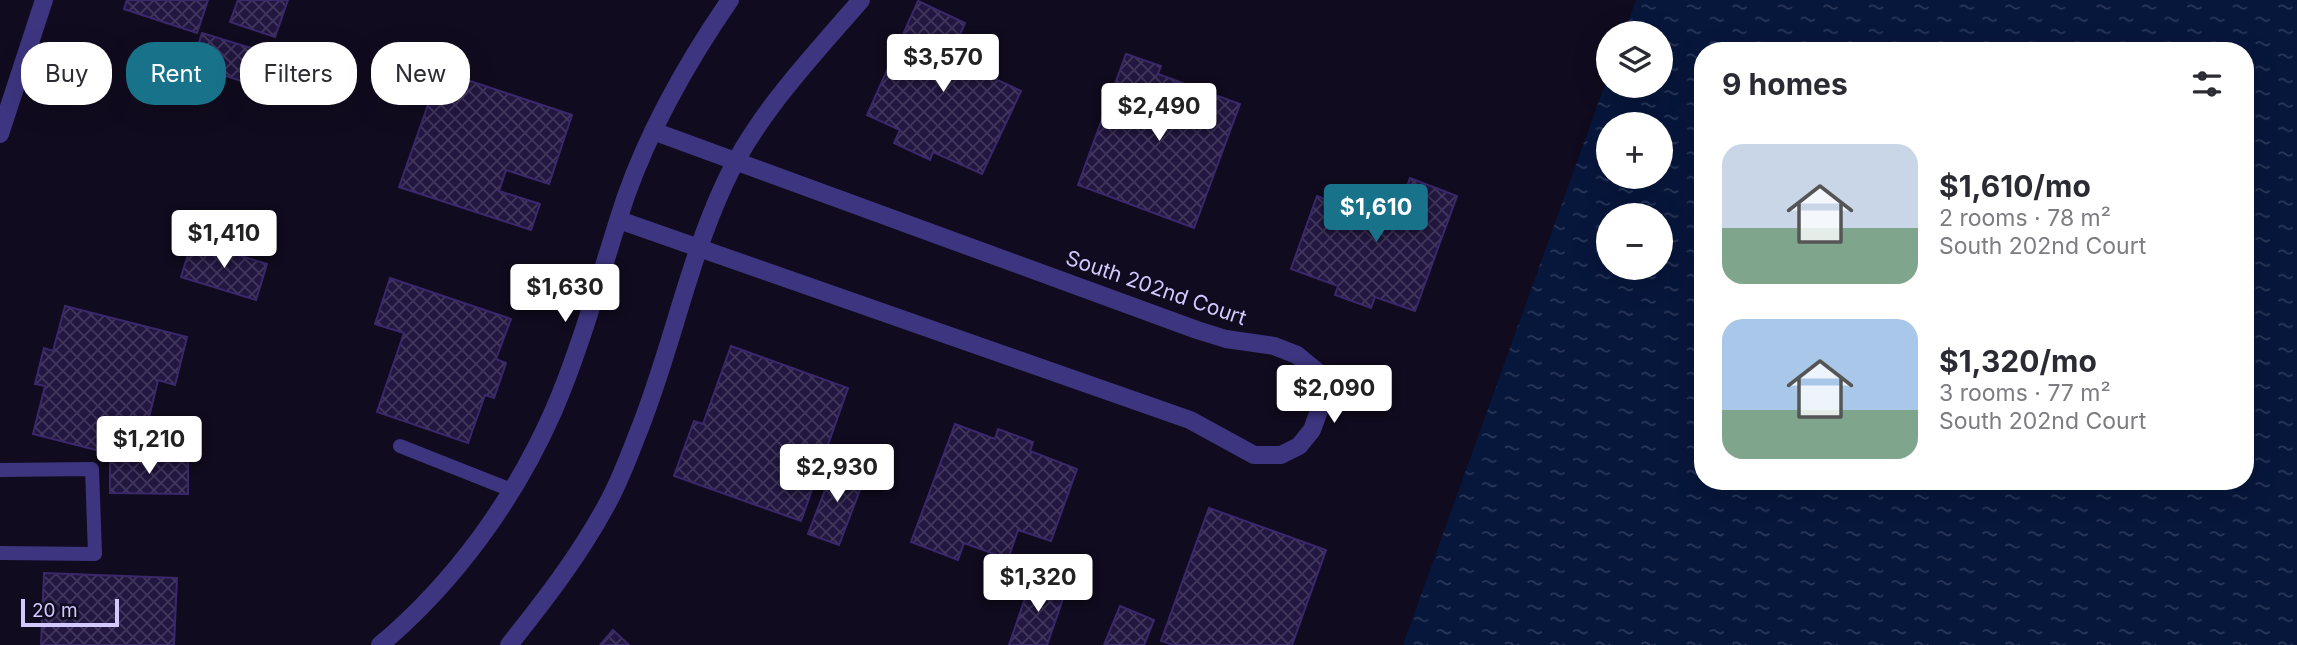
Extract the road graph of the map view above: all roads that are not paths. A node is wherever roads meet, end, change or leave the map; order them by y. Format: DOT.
graph roads {
  1 [pos="44,0"];
  2 [pos="730,0"];
  3 [pos="861,0"];
  4 [pos="653,131"];
  5 [pos="0,134"];
  6 [pos="736,163"];
  7 [pos="619,220"];
  8 [pos="700,248"];
  9 [pos="400,446"];
  10 [pos="0,470"];
  11 [pos="511,490"];
  12 [pos="0,553"];
  13 [pos="380,645"];
  14 [pos="509,645"];
  1 -- 5 [label="street"];
  2 -- 4 [label="street"];
  3 -- 6 [label="street"];
  4 -- 6 [label="street, South 202nd Court"];
  4 -- 7 [label="street"];
  6 -- 8 [label="street"];
  6 -- 8 [label="street, South 202nd Court"];
  7 -- 8 [label="street, South 202nd Court"];
  7 -- 11 [label="street"];
  8 -- 14 [label="street"];
  9 -- 11 [label="lane"];
  10 -- 12 [label="lane"];
  11 -- 13 [label="street"];
}
